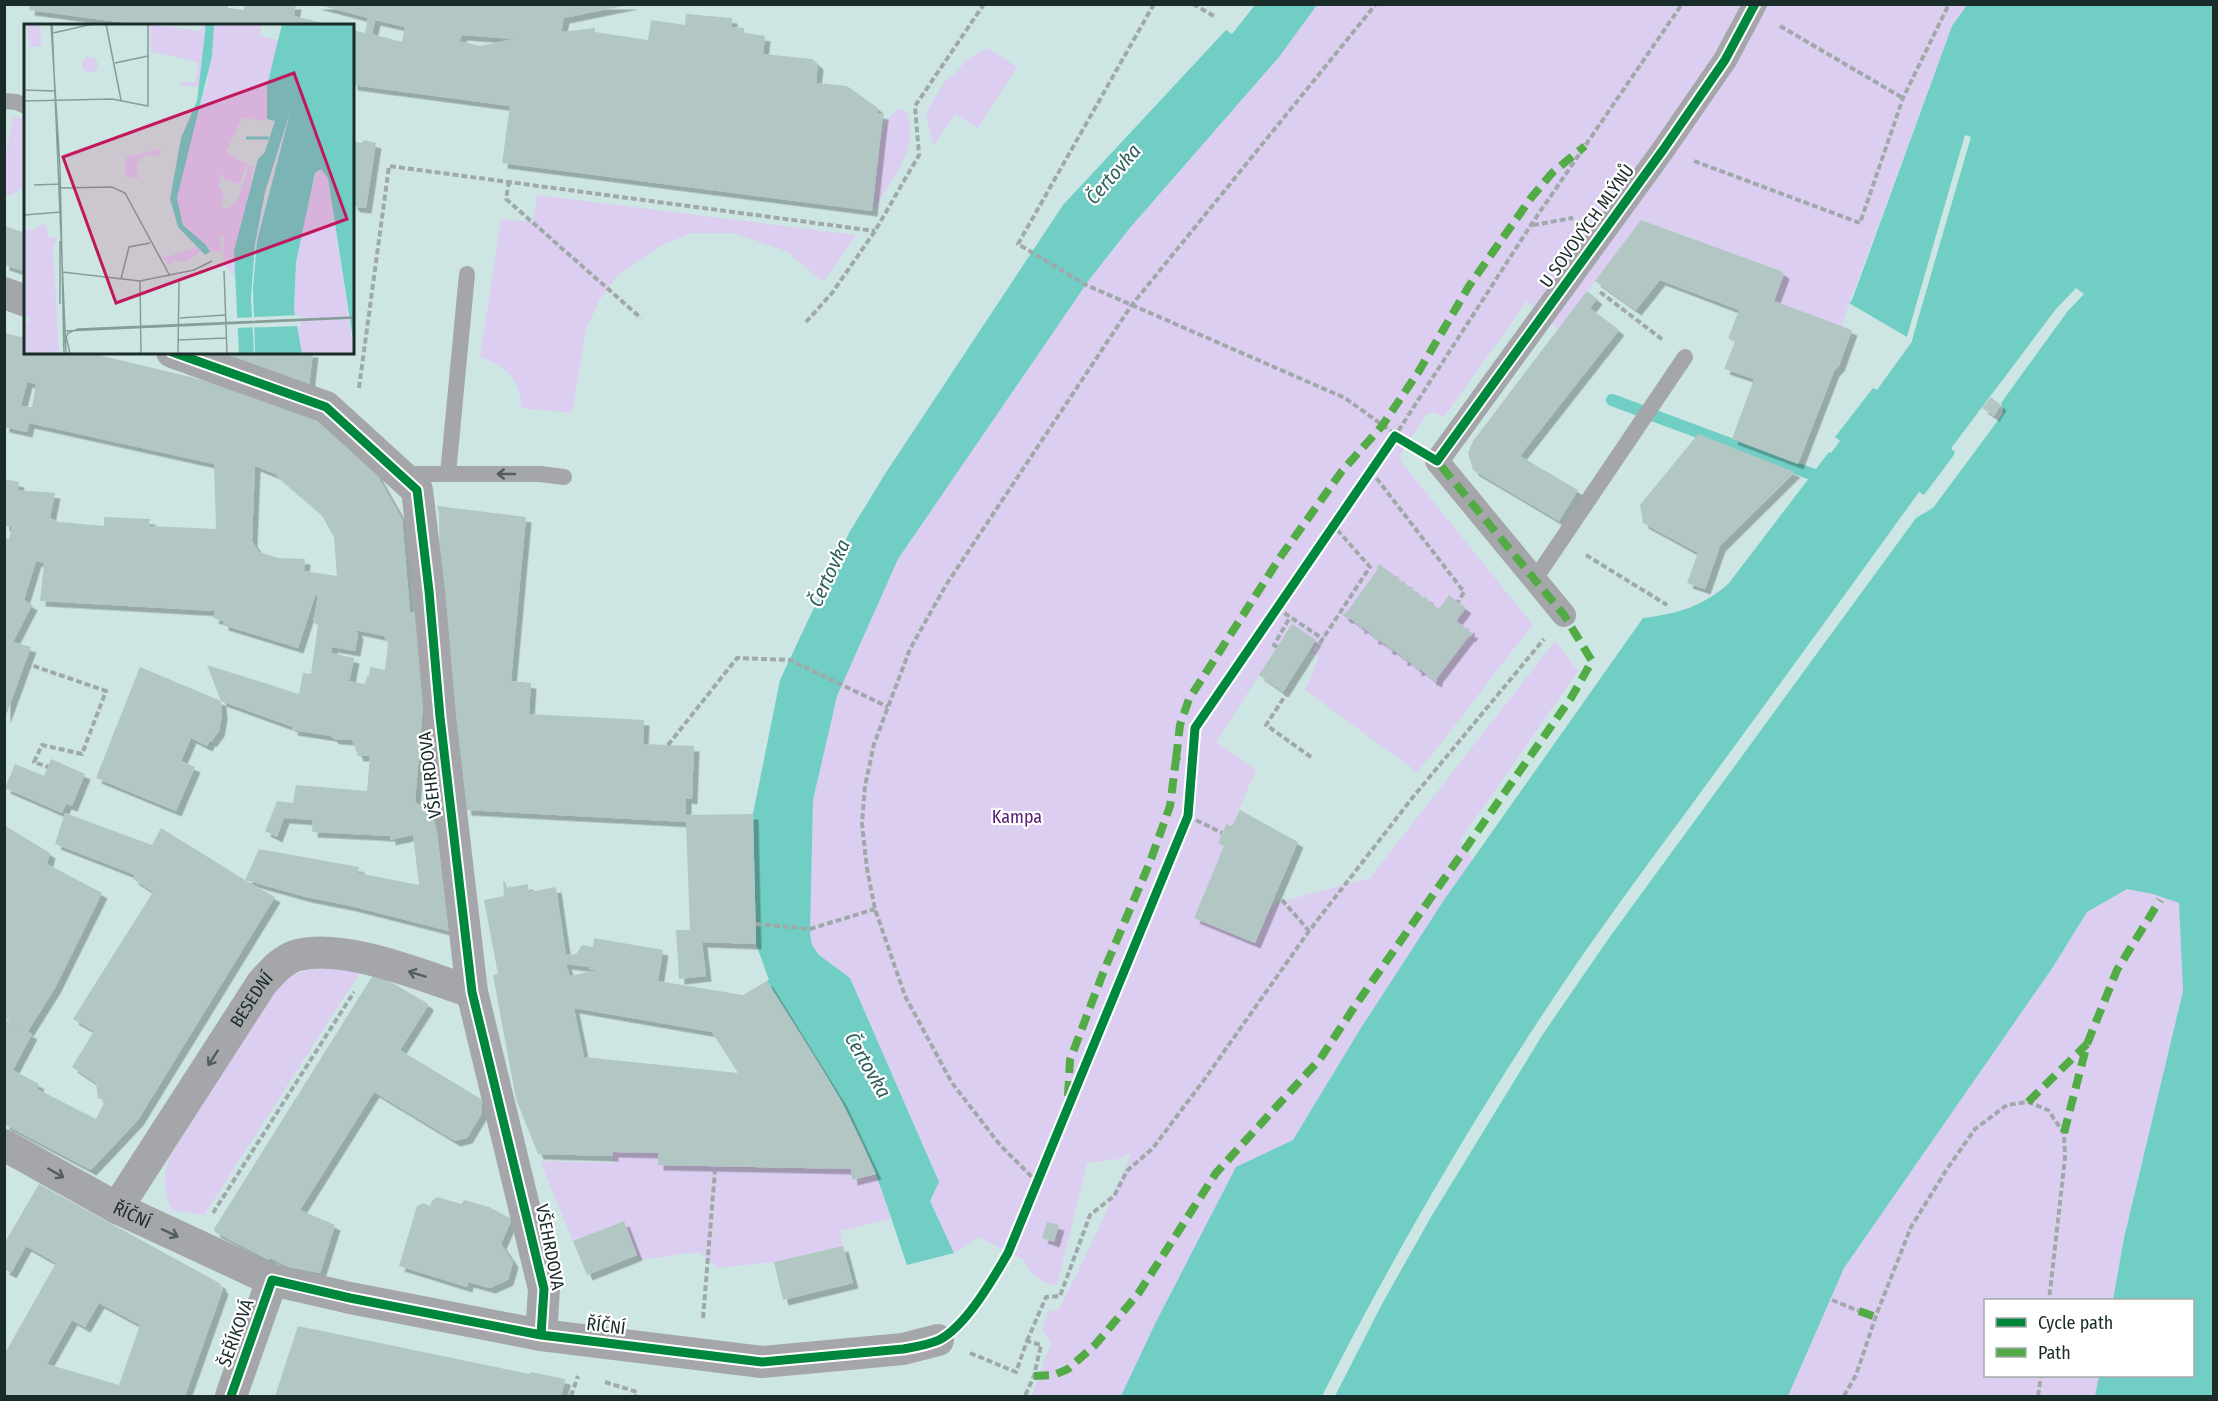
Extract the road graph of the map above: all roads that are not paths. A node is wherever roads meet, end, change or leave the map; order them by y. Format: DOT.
graph roads {
  1 [pos="1754,7"];
  2 [pos="4,101"];
  3 [pos="24,105"];
  4 [pos="467,274"];
  5 [pos="4,293"];
  6 [pos="24,300"];
  7 [pos="178,354"];
  8 [pos="1685,357"];
  9 [pos="399,474"];
  10 [pos="448,474"];
  11 [pos="564,477"];
  12 [pos="1535,579"];
  13 [pos="1564,615"];
  14 [pos="472,992"];
  15 [pos="4,1144"];
  16 [pos="117,1208"];
  17 [pos="272,1281"];
  18 [pos="541,1335"];
  19 [pos="939,1340"];
  20 [pos="231,1396"];
  1 -- 12 [label="street, U SOVOVÝCH MLÝNŮ"];
  2 -- 3 [label="lane"];
  4 -- 10 [label="lane"];
  5 -- 6 [label="street"];
  7 -- 9 [label="street, VŠEHRDOVA"];
  8 -- 12 [label="lane"];
  9 -- 10 [label="lane"];
  9 -- 14 [label="street, VŠEHRDOVA"];
  11 -- 10 [label="lane, one-way"];
  12 -- 13 [label="street, U SOVOVÝCH MLÝNŮ"];
  14 -- 16 [label="street, BESEDNÍ, one-way"];
  14 -- 18 [label="street, VŠEHRDOVA"];
  15 -- 16 [label="street, ŘÍČNÍ, one-way"];
  16 -- 17 [label="street, ŘÍČNÍ, one-way"];
  17 -- 18 [label="street, ŘÍČNÍ"];
  17 -- 20 [label="street, ŠEŘÍKOVÁ"];
  18 -- 19 [label="street, ŘÍČNÍ"];
}
